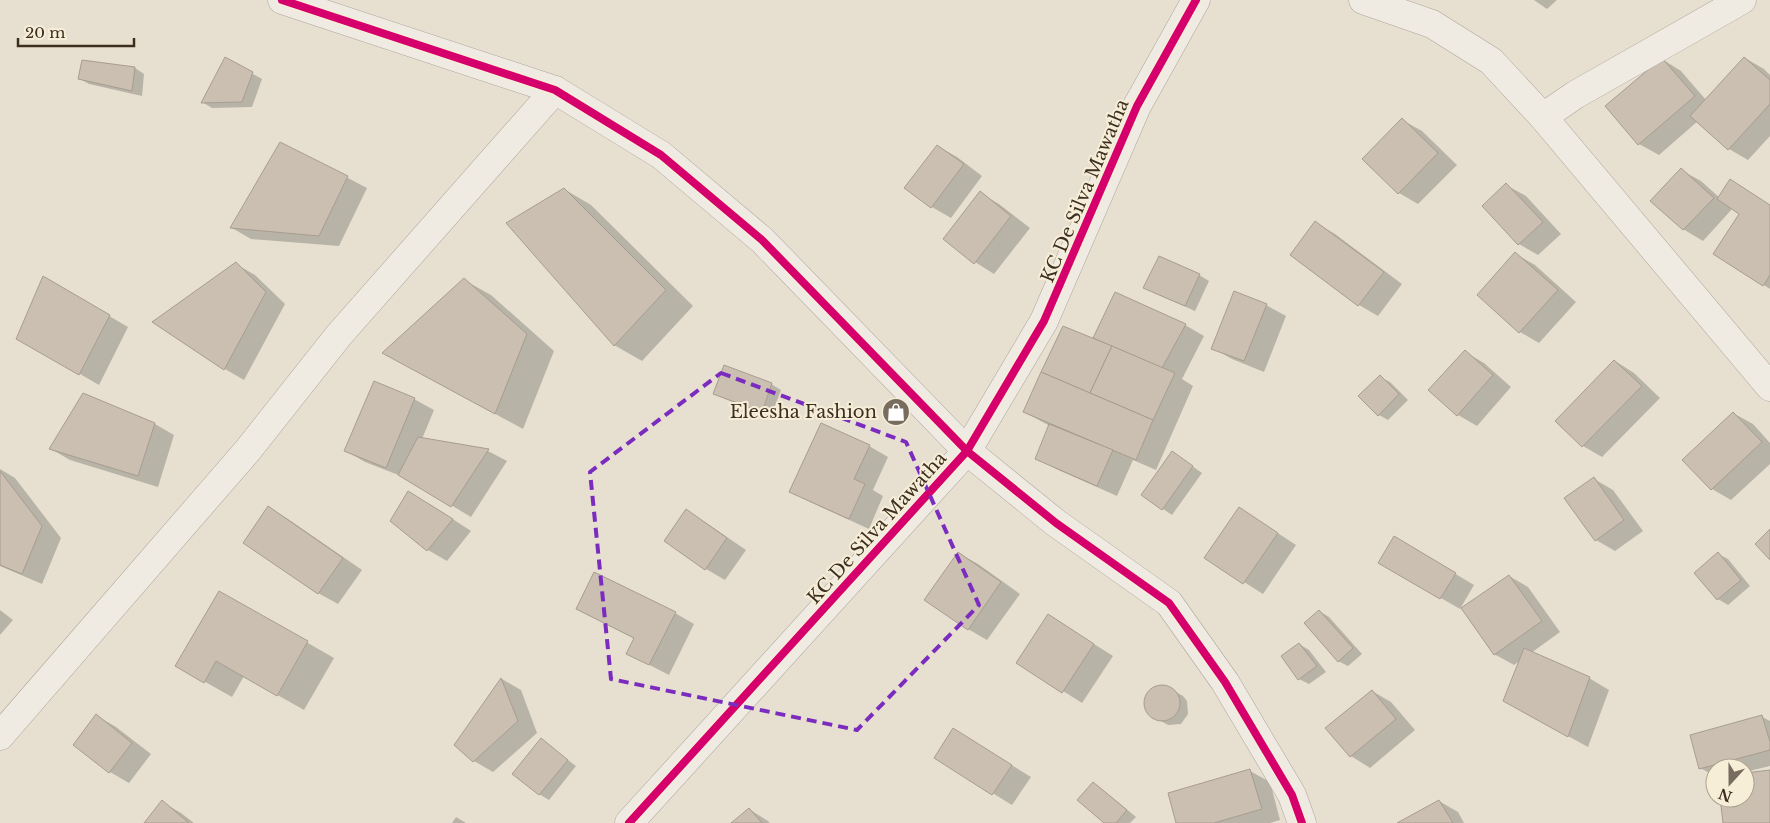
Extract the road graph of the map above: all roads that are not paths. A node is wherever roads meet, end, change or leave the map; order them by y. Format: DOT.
graph roads {
  1 [pos="282,0"];
  2 [pos="1196,0"];
  3 [pos="1363,0"];
  4 [pos="1742,0"];
  5 [pos="555,90"];
  6 [pos="1543,117"];
  7 [pos="1770,387"];
  8 [pos="967,451"];
  9 [pos="0,736"];
  10 [pos="629,823"];
  11 [pos="1302,823"];
  1 -- 5 [label="street"];
  2 -- 8 [label="street, KC De Silva Mawatha"];
  3 -- 6 [label="street"];
  4 -- 6 [label="street"];
  5 -- 8 [label="street"];
  5 -- 9 [label="street"];
  6 -- 7 [label="street"];
  8 -- 10 [label="street, KC De Silva Mawatha"];
  8 -- 11 [label="street"];
}
